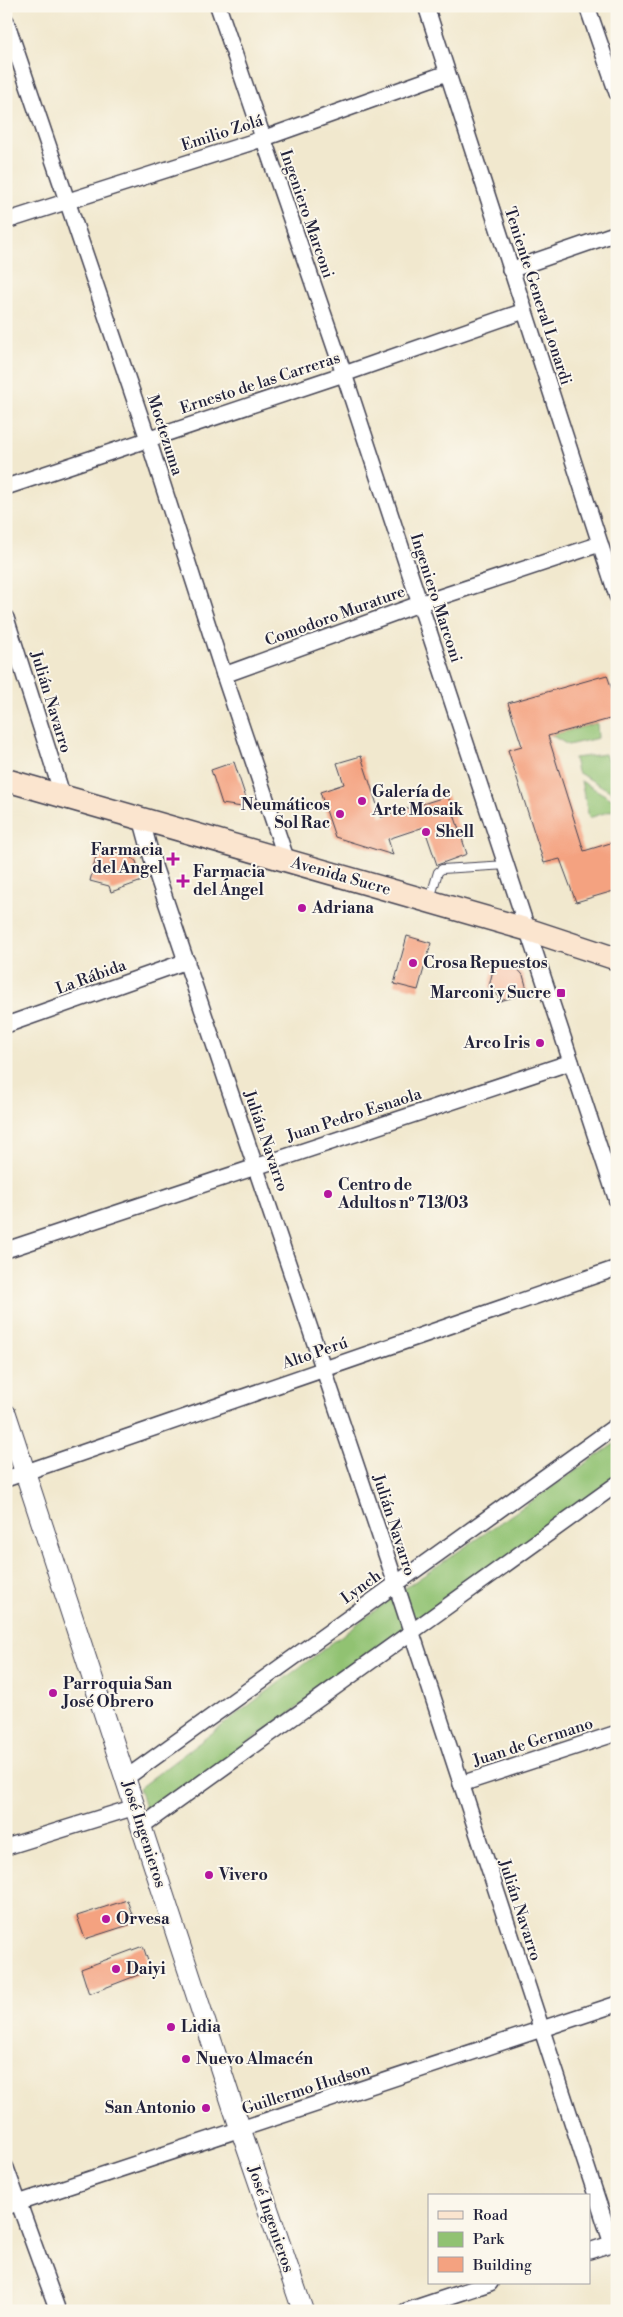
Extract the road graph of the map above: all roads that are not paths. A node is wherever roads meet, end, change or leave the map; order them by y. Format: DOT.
graph roads {
  1 [pos="218,6"];
  2 [pos="426,6"];
  3 [pos="588,6"];
  4 [pos="6,20"];
  5 [pos="447,73"];
  6 [pos="617,93"];
  7 [pos="262,139"];
  8 [pos="68,202"];
  9 [pos="6,221"];
  10 [pos="617,234"];
  11 [pos="510,270"];
  12 [pos="524,311"];
  13 [pos="344,374"];
  14 [pos="148,439"];
  15 [pos="6,487"];
  16 [pos="600,544"];
  17 [pos="617,596"];
  18 [pos="419,604"];
  19 [pos="6,618"];
  20 [pos="224,675"];
  21 [pos="6,780"];
  22 [pos="63,797"];
  23 [pos="141,818"];
  24 [pos="287,861"];
  25 [pos="507,865"];
  26 [pos="429,902"];
  27 [pos="529,930"];
  28 [pos="617,958"];
  29 [pos="187,961"];
  30 [pos="6,1025"];
  31 [pos="571,1062"];
  32 [pos="256,1166"];
  33 [pos="617,1201"];
  34 [pos="6,1250"];
  35 [pos="617,1268"];
  36 [pos="324,1369"];
  37 [pos="6,1414"];
  38 [pos="617,1425"];
  39 [pos="26,1472"];
  40 [pos="6,1479"];
  41 [pos="617,1484"];
  42 [pos="396,1584"];
  43 [pos="412,1632"];
  44 [pos="617,1733"];
  45 [pos="126,1778"];
  46 [pos="461,1784"];
  47 [pos="135,1807"];
  48 [pos="142,1826"];
  49 [pos="6,1847"];
  50 [pos="617,2004"];
  51 [pos="541,2029"];
  52 [pos="241,2129"];
  53 [pos="6,2168"];
  54 [pos="13,2205"];
  55 [pos="614,2243"];
  56 [pos="590,2251"];
  57 [pos="487,2284"];
  58 [pos="58,2311"];
  59 [pos="302,2311"];
  60 [pos="406,2311"];
  1 -- 7 [label="street, Ingeniero Marconi"];
  2 -- 5 [label="street, Teniente General Lonardi"];
  3 -- 6 [label="street"];
  4 -- 8 [label="street, Moctezuma"];
  5 -- 7 [label="street, Emilio Zolá"];
  5 -- 11 [label="street, Teniente General Lonardi"];
  7 -- 8 [label="street, Emilio Zolá"];
  7 -- 13 [label="street, Ingeniero Marconi"];
  8 -- 9 [label="street, Emilio Zolá"];
  8 -- 14 [label="street, Moctezuma"];
  10 -- 11 [label="street"];
  11 -- 12 [label="street, Teniente General Lonardi"];
  12 -- 13 [label="street, Ernesto de las Carreras"];
  12 -- 16 [label="street, Teniente General Lonardi"];
  13 -- 14 [label="street, Ernesto de las Carreras"];
  13 -- 18 [label="street, Ingeniero Marconi"];
  14 -- 15 [label="street, Ernesto de las Carreras"];
  14 -- 20 [label="street, Moctezuma"];
  16 -- 17 [label="street, Teniente General Lonardi"];
  16 -- 18 [label="street, Comodoro Murature"];
  18 -- 20 [label="street, Comodoro Murature"];
  18 -- 25 [label="street, Ingeniero Marconi"];
  19 -- 22 [label="street, Julián Navarro"];
  20 -- 24 [label="street, Moctezuma"];
  21 -- 22 [label="main road, Avenida Sucre"];
  22 -- 23 [label="main road, Avenida Sucre"];
  23 -- 24 [label="main road, Avenida Sucre"];
  23 -- 29 [label="street, Julián Navarro"];
  24 -- 26 [label="main road, Avenida Sucre"];
  25 -- 26 [label="lane"];
  25 -- 27 [label="street, Ingeniero Marconi"];
  26 -- 27 [label="main road, Avenida Sucre"];
  27 -- 28 [label="main road, Avenida Sucre"];
  27 -- 31 [label="street, Ingeniero Marconi"];
  29 -- 30 [label="street, La Rábida"];
  29 -- 32 [label="street, Julián Navarro"];
  31 -- 32 [label="street, Juan Pedro Esnaola"];
  31 -- 33 [label="street, Ingeniero Marconi"];
  32 -- 34 [label="street, Juan Pedro Esnaola"];
  32 -- 36 [label="street, Julián Navarro"];
  35 -- 36 [label="street, Alto Perú"];
  36 -- 39 [label="street, Alto Perú"];
  36 -- 42 [label="street, Julián Navarro"];
  37 -- 39 [label="street, José Ingenieros"];
  38 -- 42 [label="street, Lynch"];
  39 -- 40 [label="street, Alto Perú"];
  39 -- 45 [label="street, José Ingenieros"];
  41 -- 43 [label="street"];
  42 -- 43 [label="street, Julián Navarro"];
  42 -- 45 [label="street, Lynch"];
  43 -- 46 [label="street, Julián Navarro"];
  43 -- 48 [label="street"];
  44 -- 46 [label="street, Juan de Germano"];
  45 -- 47 [label="street, José Ingenieros"];
  46 -- 51 [label="street, Julián Navarro"];
  47 -- 48 [label="street, José Ingenieros"];
  47 -- 49 [label="street"];
  48 -- 52 [label="street, José Ingenieros"];
  50 -- 51 [label="street, Guillermo Hudson"];
  51 -- 52 [label="street, Guillermo Hudson"];
  51 -- 55 [label="street, Julián Navarro"];
  52 -- 54 [label="street, Guillermo Hudson"];
  52 -- 59 [label="street, José Ingenieros"];
  53 -- 54 [label="street"];
  54 -- 58 [label="street"];
  55 -- 56 [label="street"];
  57 -- 60 [label="street"];
}
